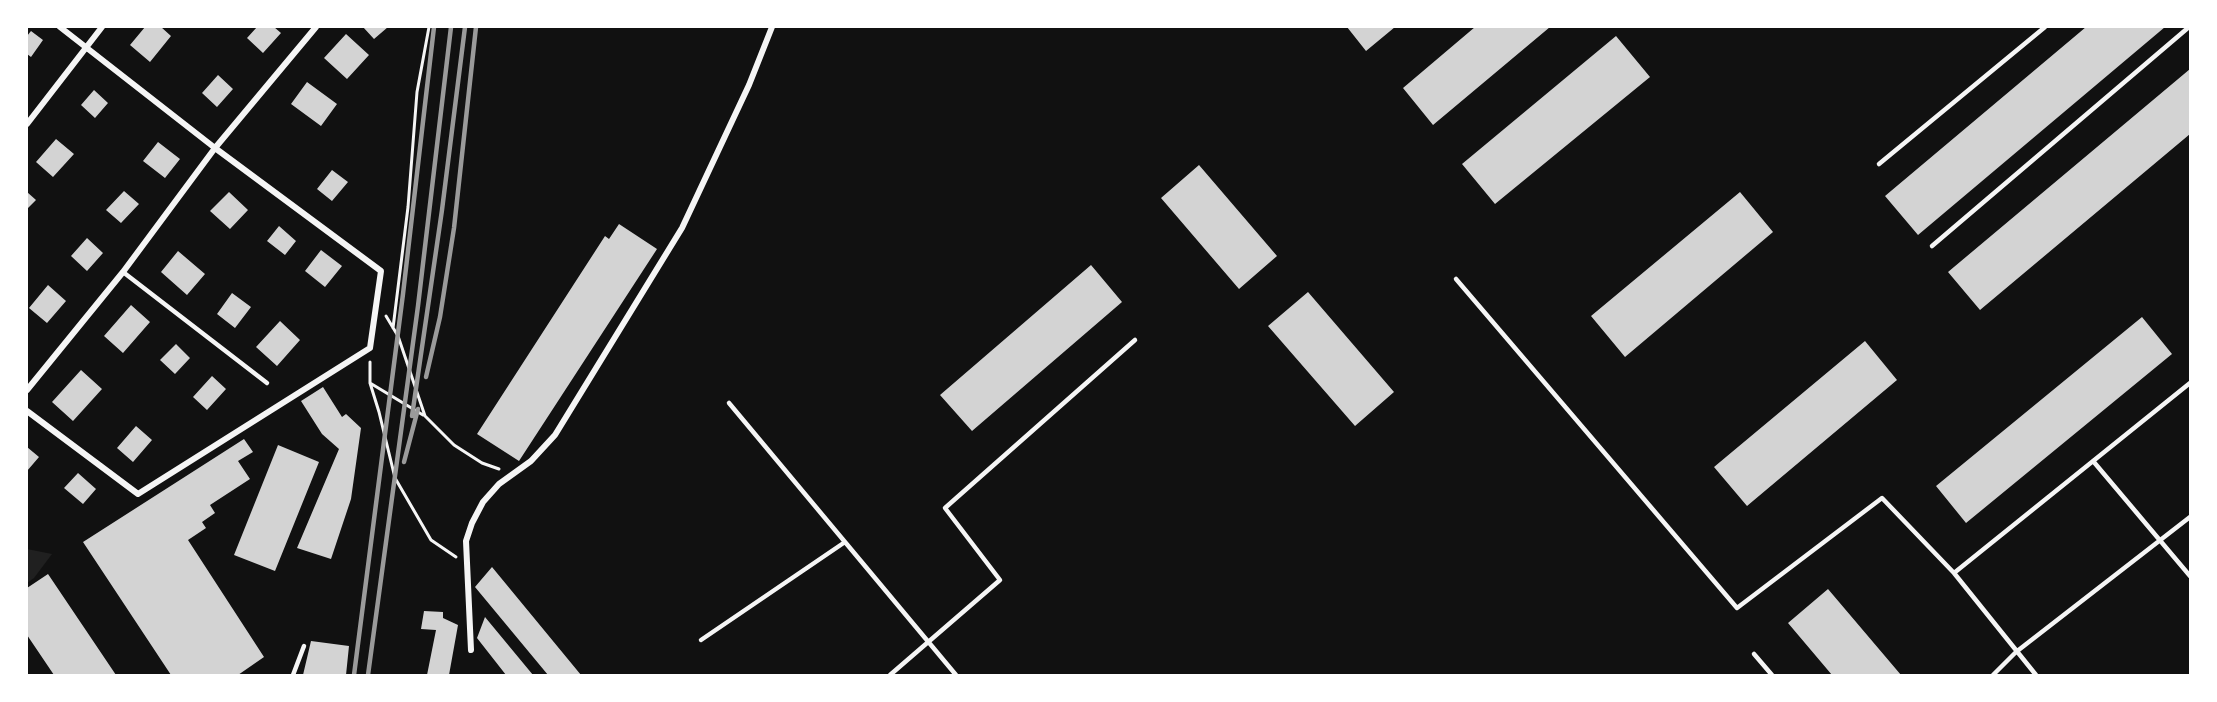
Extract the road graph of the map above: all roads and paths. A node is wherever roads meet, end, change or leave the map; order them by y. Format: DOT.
graph roads {
  1 [pos="60,27"];
  2 [pos="102,27"];
  3 [pos="315,27"];
  4 [pos="429,27"];
  5 [pos="772,27"];
  6 [pos="2045,27"];
  7 [pos="2189,27"];
  8 [pos="87,47"];
  9 [pos="27,123"];
  10 [pos="215,148"];
  11 [pos="1879,164"];
  12 [pos="1932,246"];
  13 [pos="123,272"];
  14 [pos="1456,279"];
  15 [pos="377,301"];
  16 [pos="393,328"];
  17 [pos="1135,340"];
  18 [pos="370,348"];
  19 [pos="267,383"];
  20 [pos="370,383"];
  21 [pos="2190,383"];
  22 [pos="27,390"];
  23 [pos="729,403"];
  24 [pos="27,411"];
  25 [pos="425,416"];
  26 [pos="2093,461"];
  27 [pos="519,470"];
  28 [pos="2190,517"];
  29 [pos="2160,541"];
  30 [pos="845,542"];
  31 [pos="468,564"];
  32 [pos="1954,573"];
  33 [pos="2190,576"];
  34 [pos="701,640"];
  35 [pos="929,642"];
  36 [pos="304,646"];
  37 [pos="471,650"];
  38 [pos="2016,652"];
  39 [pos="1754,654"];
  40 [pos="293,675"];
  41 [pos="890,675"];
  42 [pos="956,675"];
  43 [pos="1772,675"];
  44 [pos="1993,675"];
  45 [pos="2036,675"];
  1 -- 8 [label="street"];
  2 -- 8 [label="street"];
  3 -- 10 [label="street"];
  4 -- 16 [label="path"];
  5 -- 27 [label="street"];
  6 -- 11 [label="lane"];
  7 -- 12 [label="lane"];
  8 -- 9 [label="street"];
  8 -- 10 [label="street"];
  10 -- 13 [label="street"];
  10 -- 15 [label="street"];
  13 -- 19 [label="lane"];
  13 -- 22 [label="street"];
  14 -- 32 [label="lane"];
  15 -- 16 [label="path"];
  15 -- 18 [label="street"];
  16 -- 25 [label="path"];
  17 -- 35 [label="lane"];
  18 -- 20 [label="path"];
  18 -- 24 [label="street"];
  20 -- 25 [label="path"];
  20 -- 31 [label="path"];
  21 -- 26 [label="lane"];
  23 -- 30 [label="lane"];
  25 -- 27 [label="path"];
  26 -- 29 [label="lane"];
  26 -- 32 [label="lane"];
  27 -- 31 [label="street"];
  28 -- 29 [label="lane"];
  29 -- 33 [label="lane"];
  29 -- 38 [label="lane"];
  30 -- 34 [label="lane"];
  30 -- 35 [label="lane"];
  31 -- 37 [label="street"];
  32 -- 38 [label="lane"];
  35 -- 41 [label="lane"];
  35 -- 42 [label="lane"];
  36 -- 40 [label="lane"];
  38 -- 44 [label="lane"];
  38 -- 45 [label="lane"];
  39 -- 43 [label="lane"];
}
